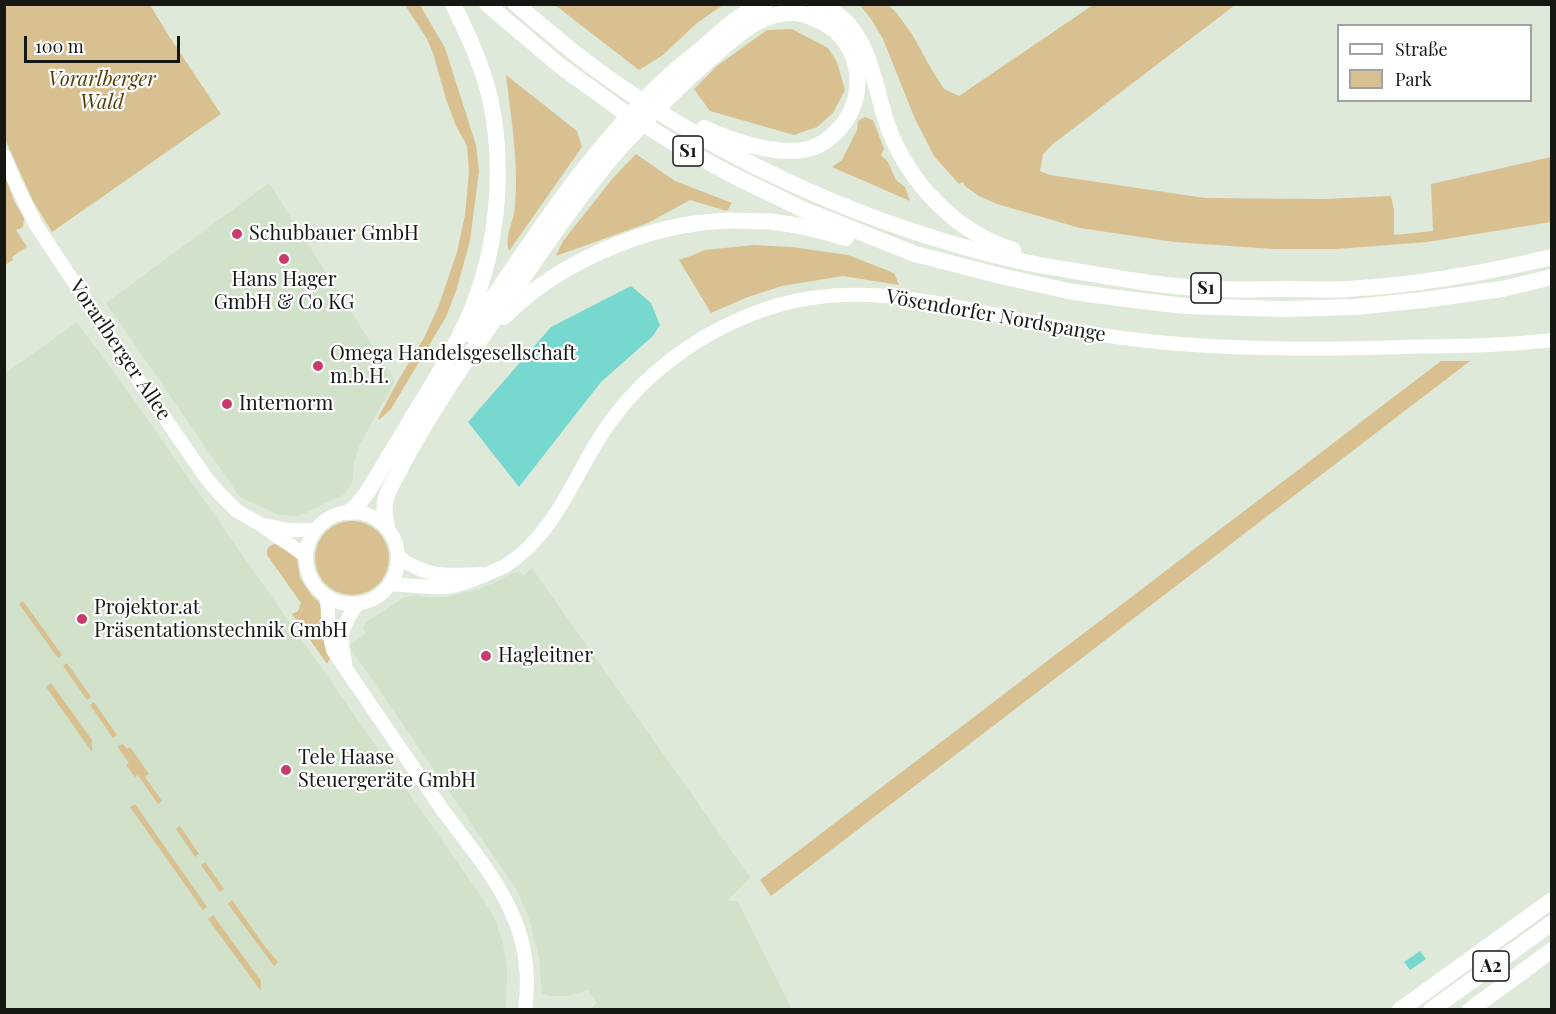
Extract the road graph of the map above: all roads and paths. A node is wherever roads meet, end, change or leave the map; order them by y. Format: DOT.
graph roads {
  1 [pos="453,4"];
  2 [pos="487,4"];
  3 [pos="516,4"];
  4 [pos="764,4"];
  5 [pos="815,4"];
  6 [pos="675,80"];
  7 [pos="667,116"];
  8 [pos="613,146"];
  9 [pos="4,156"];
  10 [pos="915,254"];
  11 [pos="1551,258"];
  12 [pos="1067,270"];
  13 [pos="1551,277"];
  14 [pos="1551,340"];
  15 [pos="478,344"];
  16 [pos="437,378"];
  17 [pos="350,512"];
  18 [pos="260,524"];
  19 [pos="387,527"];
  20 [pos="315,530"];
  21 [pos="306,556"];
  22 [pos="398,557"];
  23 [pos="486,574"];
  24 [pos="390,584"];
  25 [pos="327,597"];
  26 [pos="357,604"];
  27 [pos="346,670"];
  28 [pos="1551,900"];
  29 [pos="1551,923"];
  30 [pos="1551,950"];
  31 [pos="525,1008"];
  32 [pos="1400,1010"];
  33 [pos="1431,1010"];
  34 [pos="1470,1010"];
  1 -- 16 [label="highway"];
  2 -- 10 [label="highway, S1"];
  3 -- 7 [label="highway, S1"];
  4 -- 6 [label="highway"];
  5 -- 12 [label="highway"];
  6 -- 7 [label="highway"];
  6 -- 8 [label="highway"];
  7 -- 12 [label="highway, S1"];
  8 -- 15 [label="highway"];
  8 -- 16 [label="highway"];
  9 -- 18 [label="main road, Vorarlberger Allee"];
  10 -- 13 [label="highway, S1"];
  10 -- 15 [label="highway"];
  11 -- 12 [label="highway, S1"];
  14 -- 23 [label="main road, Vösendorfer Nordspange"];
  15 -- 19 [label="highway"];
  16 -- 17 [label="highway"];
  17 -- 19 [label="main road"];
  17 -- 20 [label="main road"];
  18 -- 20 [label="main road, Vorarlberger Allee"];
  18 -- 21 [label="main road, Vorarlberger Allee"];
  19 -- 22 [label="main road"];
  20 -- 21 [label="main road"];
  21 -- 25 [label="main road"];
  22 -- 23 [label="main road, Vösendorfer Nordspange"];
  22 -- 24 [label="main road"];
  23 -- 24 [label="main road, Vösendorfer Nordspange"];
  24 -- 26 [label="main road"];
  25 -- 26 [label="main road"];
  25 -- 27 [label="main road"];
  26 -- 27 [label="main road"];
  27 -- 31 [label="main road"];
  28 -- 32 [label="highway"];
  29 -- 33 [label="highway, A2"];
  30 -- 34 [label="highway, A2"];
}
